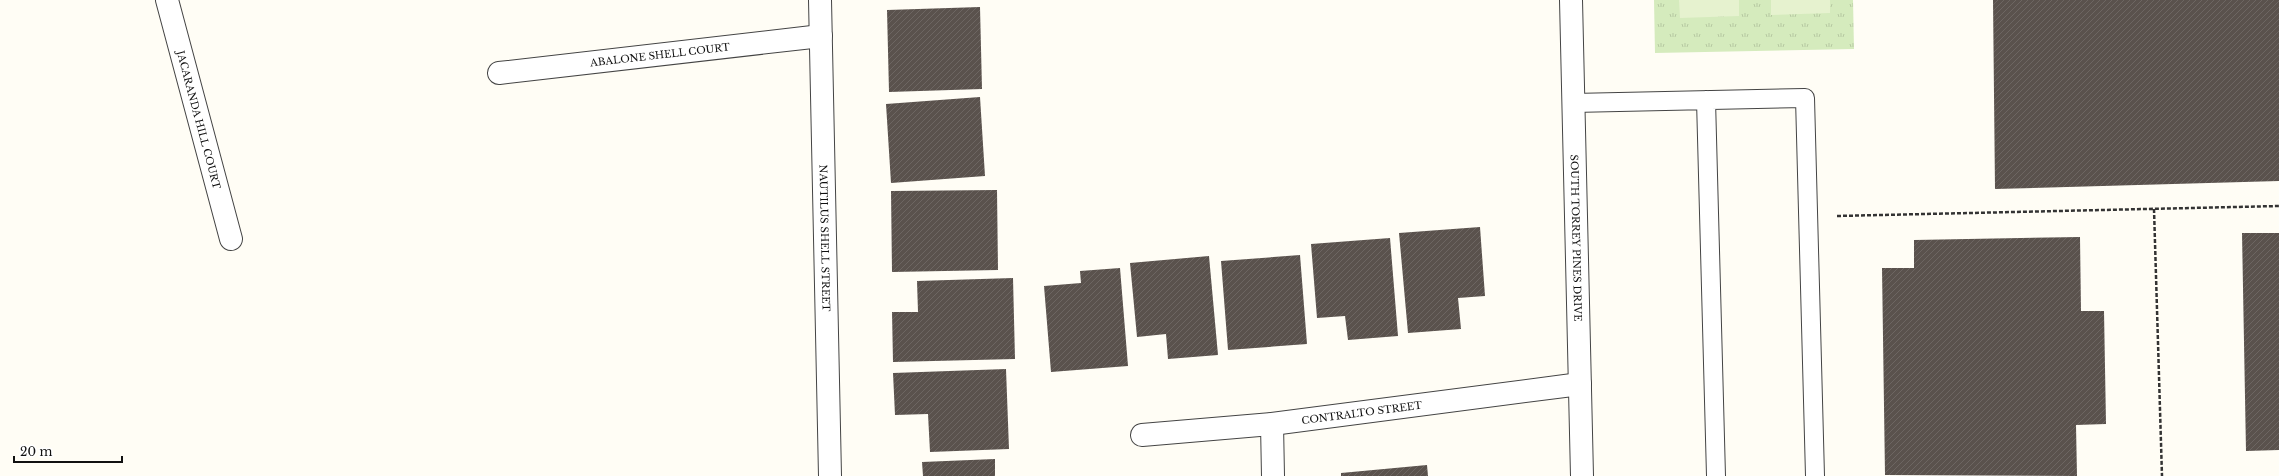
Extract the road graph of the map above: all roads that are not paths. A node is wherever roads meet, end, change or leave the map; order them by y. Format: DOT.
graph roads {
  1 [pos="167,0"];
  2 [pos="820,0"];
  3 [pos="1571,0"];
  4 [pos="821,36"];
  5 [pos="499,73"];
  6 [pos="1706,100"];
  7 [pos="1573,103"];
  8 [pos="231,239"];
  9 [pos="1580,384"];
  10 [pos="1272,424"];
  11 [pos="1142,435"];
  12 [pos="830,476"];
  13 [pos="1273,476"];
  14 [pos="1582,476"];
  15 [pos="1716,476"];
  16 [pos="1815,476"];
  1 -- 8 [label="street, JACARANDA HILL COURT"];
  2 -- 4 [label="street, NAUTILUS SHELL STREET"];
  3 -- 7 [label="street, SOUTH TORREY PINES DRIVE"];
  4 -- 5 [label="street, ABALONE SHELL COURT"];
  4 -- 12 [label="street, NAUTILUS SHELL STREET"];
  6 -- 7 [label="lane"];
  6 -- 15 [label="lane"];
  6 -- 16 [label="lane"];
  7 -- 9 [label="street, SOUTH TORREY PINES DRIVE"];
  9 -- 10 [label="street, CONTRALTO STREET"];
  9 -- 14 [label="street, SOUTH TORREY PINES DRIVE"];
  10 -- 11 [label="street, CONTRALTO STREET"];
  10 -- 13 [label="street"];
}
